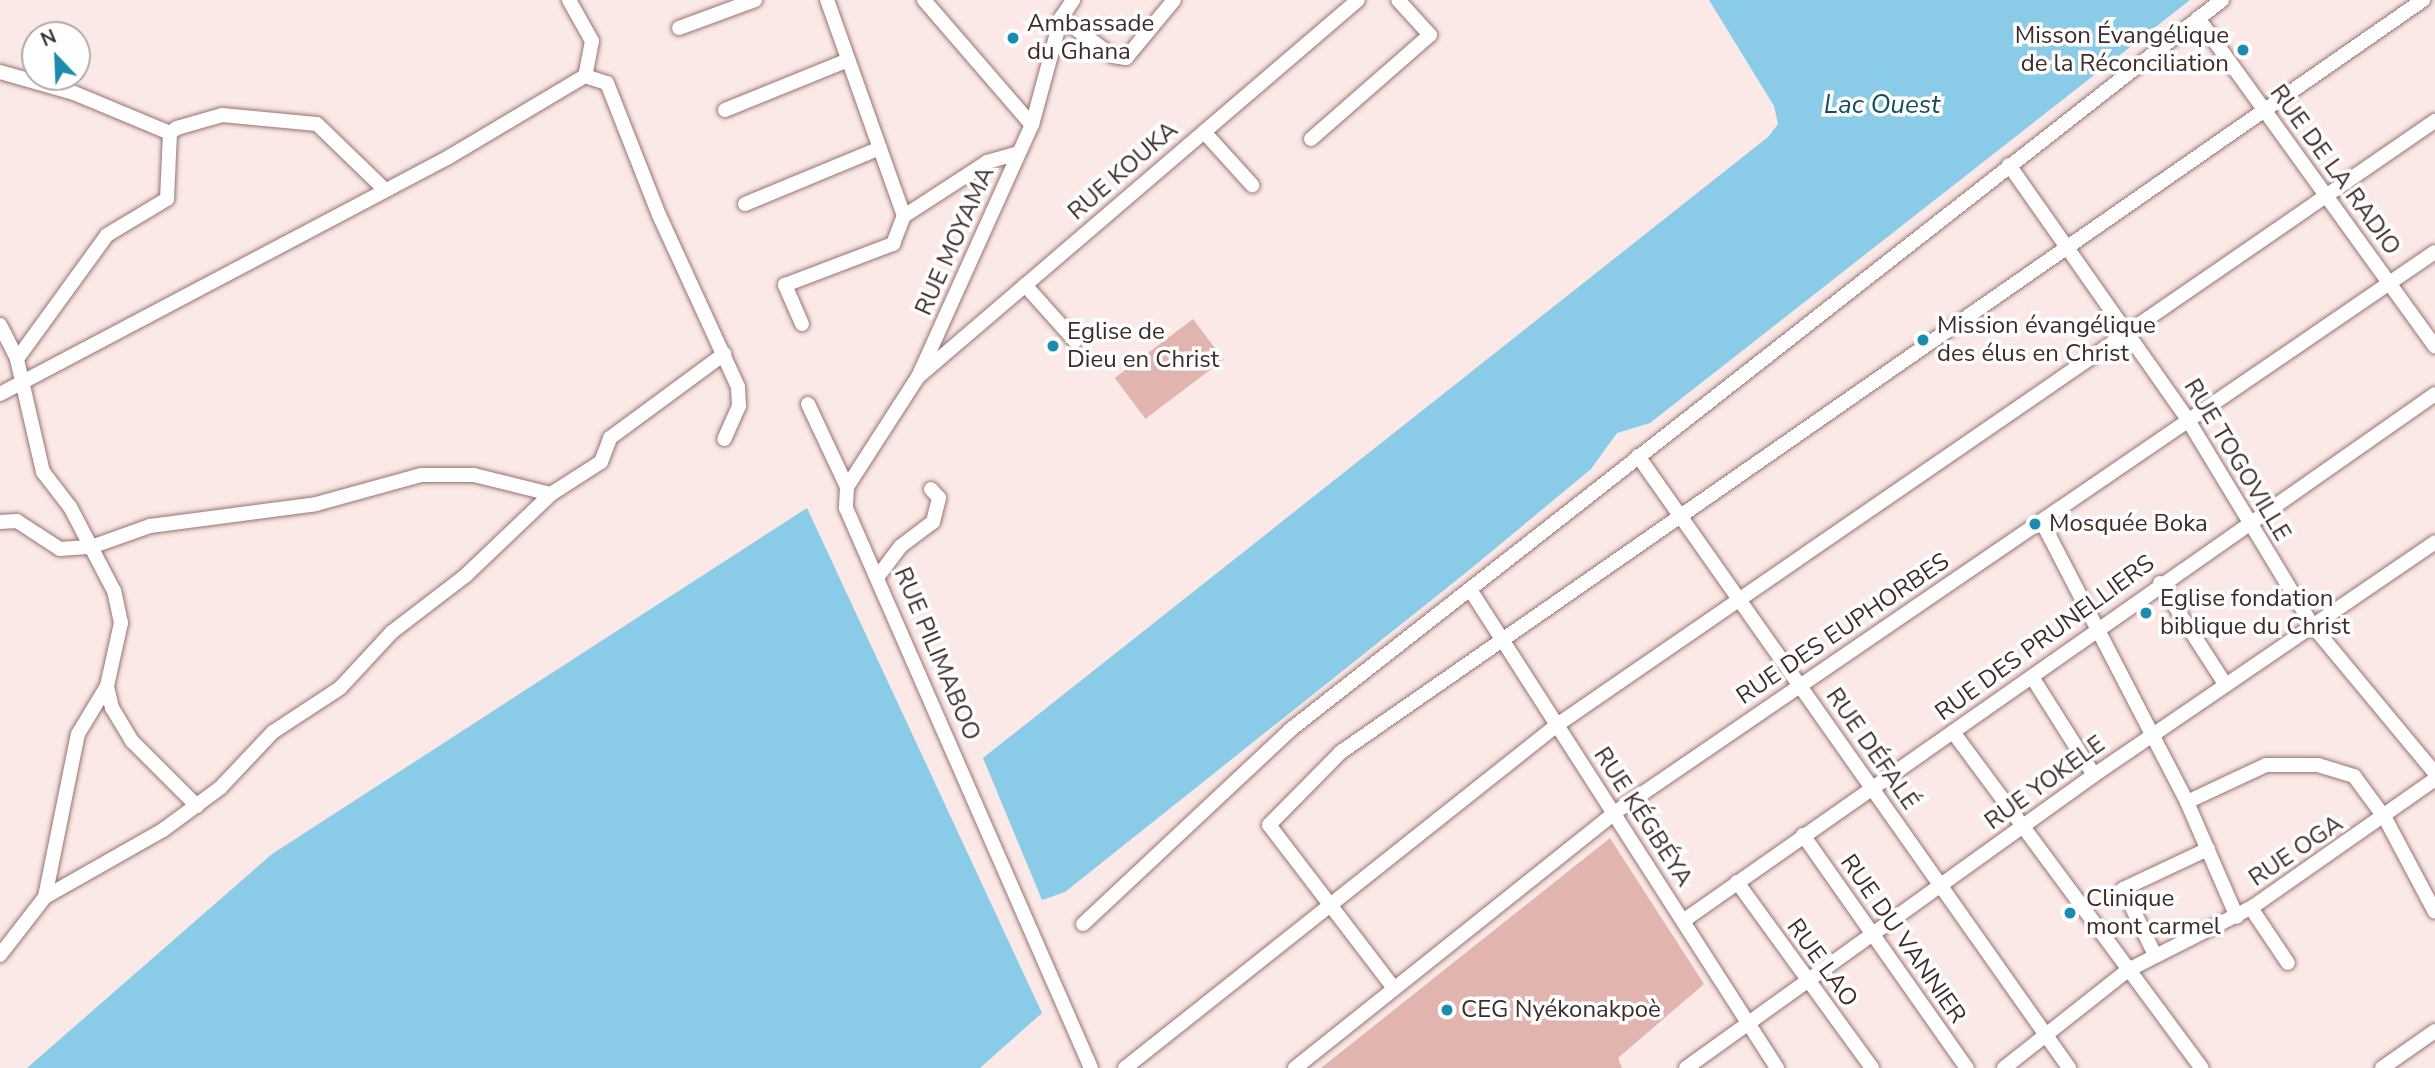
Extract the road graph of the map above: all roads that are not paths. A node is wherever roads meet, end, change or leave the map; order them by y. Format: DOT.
graph roads {
  1 [pos="569,0"];
  2 [pos="755,0"];
  3 [pos="827,0"];
  4 [pos="924,0"];
  5 [pos="1073,0"];
  6 [pos="1174,0"];
  7 [pos="1358,0"];
  8 [pos="1398,0"];
  9 [pos="2222,0"];
  10 [pos="2423,0"];
  11 [pos="1061,18"];
  12 [pos="2198,18"];
  13 [pos="679,28"];
  14 [pos="848,60"];
  15 [pos="0,73"];
  16 [pos="585,76"];
  17 [pos="725,110"];
  18 [pos="2263,110"];
  19 [pos="2435,121"];
  20 [pos="1032,125"];
  21 [pos="1204,132"];
  22 [pos="170,134"];
  23 [pos="1311,139"];
  24 [pos="880,148"];
  25 [pos="1019,153"];
  26 [pos="2009,165"];
  27 [pos="1252,185"];
  28 [pos="383,188"];
  29 [pos="2323,199"];
  30 [pos="745,204"];
  31 [pos="904,216"];
  32 [pos="2065,248"];
  33 [pos="2435,252"];
  34 [pos="2390,283"];
  35 [pos="1025,285"];
  36 [pos="802,324"];
  37 [pos="0,325"];
  38 [pos="2129,331"];
  39 [pos="1075,341"];
  40 [pos="2435,347"];
  41 [pos="724,354"];
  42 [pos="17,359"];
  43 [pos="918,377"];
  44 [pos="22,384"];
  45 [pos="0,394"];
  46 [pos="2435,394"];
  47 [pos="808,404"];
  48 [pos="2188,420"];
  49 [pos="724,439"];
  50 [pos="1638,456"];
  51 [pos="847,487"];
  52 [pos="931,489"];
  53 [pos="551,494"];
  54 [pos="1679,514"];
  55 [pos="0,522"];
  56 [pos="2042,522"];
  57 [pos="2249,523"];
  58 [pos="2435,542"];
  59 [pos="91,547"];
  60 [pos="879,575"];
  61 [pos="2160,583"];
  62 [pos="1471,591"];
  63 [pos="1739,600"];
  64 [pos="2312,625"];
  65 [pos="2098,630"];
  66 [pos="1501,638"];
  67 [pos="2032,677"];
  68 [pos="2225,684"];
  69 [pos="107,685"];
  70 [pos="1799,685"];
  71 [pos="1557,725"];
  72 [pos="1953,732"];
  73 [pos="2151,736"];
  74 [pos="2435,773"];
  75 [pos="2094,775"];
  76 [pos="2435,779"];
  77 [pos="1871,787"];
  78 [pos="2187,802"];
  79 [pos="197,806"];
  80 [pos="1614,813"];
  81 [pos="2385,818"];
  82 [pos="2022,828"];
  83 [pos="1803,835"];
  84 [pos="2208,849"];
  85 [pos="1737,882"];
  86 [pos="1940,886"];
  87 [pos="45,897"];
  88 [pos="1334,907"];
  89 [pos="2251,908"];
  90 [pos="2435,912"];
  91 [pos="2237,917"];
  92 [pos="1683,921"];
  93 [pos="1083,924"];
  94 [pos="1869,935"];
  95 [pos="2154,953"];
  96 [pos="0,955"];
  97 [pos="2288,963"];
  98 [pos="2128,970"];
  99 [pos="1806,982"];
  100 [pos="1393,986"];
  101 [pos="1748,1023"];
  102 [pos="2435,1031"];
  103 [pos="2046,1036"];
  104 [pos="1690,1067"];
  105 [pos="1091,1068"];
  106 [pos="1125,1068"];
  107 [pos="1295,1068"];
  108 [pos="1777,1068"];
  109 [pos="1872,1068"];
  110 [pos="1967,1068"];
  111 [pos="2004,1068"];
  112 [pos="2069,1068"];
  113 [pos="2202,1068"];
  114 [pos="2382,1068"];
  1 -- 16 [label="street"];
  2 -- 13 [label="street"];
  3 -- 14 [label="street"];
  4 -- 20 [label="street"];
  5 -- 11 [label="street, RUE MOYAMA"];
  6 -- 11 [label="street"];
  7 -- 21 [label="street, RUE KOUKA"];
  8 -- 23 [label="street"];
  9 -- 12 [label="street"];
  10 -- 18 [label="street"];
  11 -- 20 [label="street, RUE MOYAMA"];
  12 -- 18 [label="street, RUE DE LA RADIO"];
  12 -- 26 [label="street"];
  14 -- 17 [label="street"];
  14 -- 24 [label="street"];
  15 -- 22 [label="street"];
  16 -- 28 [label="street"];
  16 -- 41 [label="street"];
  18 -- 29 [label="street, RUE DE LA RADIO"];
  18 -- 32 [label="street"];
  19 -- 29 [label="street"];
  20 -- 25 [label="street, RUE MOYAMA"];
  21 -- 27 [label="street"];
  21 -- 35 [label="street, RUE KOUKA"];
  22 -- 28 [label="street"];
  22 -- 42 [label="street"];
  24 -- 30 [label="street"];
  24 -- 31 [label="street"];
  25 -- 31 [label="street"];
  25 -- 43 [label="street, RUE MOYAMA"];
  26 -- 32 [label="street, RUE TOGOVILLE"];
  26 -- 50 [label="street"];
  28 -- 44 [label="street"];
  29 -- 34 [label="street, RUE DE LA RADIO"];
  29 -- 38 [label="street"];
  31 -- 36 [label="street"];
  32 -- 38 [label="street, RUE TOGOVILLE"];
  32 -- 54 [label="street"];
  33 -- 34 [label="street, RUE DES EUPHORBES"];
  34 -- 40 [label="street, RUE DE LA RADIO"];
  34 -- 48 [label="street, RUE DES EUPHORBES"];
  35 -- 39 [label="street"];
  35 -- 43 [label="street, RUE KOUKA"];
  37 -- 42 [label="street"];
  38 -- 48 [label="street, RUE TOGOVILLE"];
  38 -- 63 [label="street"];
  41 -- 49 [label="street"];
  41 -- 53 [label="street"];
  42 -- 44 [label="street"];
  43 -- 51 [label="street, RUE MOYAMA"];
  44 -- 45 [label="street"];
  44 -- 59 [label="street"];
  46 -- 57 [label="street, RUE DES PRUNELLIERS"];
  47 -- 51 [label="street, RUE PILIMABOO"];
  48 -- 56 [label="street, RUE DES EUPHORBES"];
  48 -- 57 [label="street, RUE TOGOVILLE"];
  50 -- 54 [label="street, RUE DÉFALÉ"];
  50 -- 62 [label="street"];
  51 -- 60 [label="street, RUE PILIMABOO"];
  52 -- 60 [label="street"];
  53 -- 59 [label="street"];
  53 -- 79 [label="street"];
  54 -- 63 [label="street, RUE DÉFALÉ"];
  54 -- 66 [label="street"];
  55 -- 59 [label="street"];
  56 -- 65 [label="street"];
  56 -- 70 [label="street, RUE DES EUPHORBES"];
  57 -- 61 [label="street, RUE DES PRUNELLIERS"];
  57 -- 64 [label="street, RUE TOGOVILLE"];
  58 -- 64 [label="street, RUE YOKELE"];
  59 -- 69 [label="street"];
  60 -- 105 [label="street, RUE PILIMABOO"];
  61 -- 65 [label="street, RUE DES PRUNELLIERS"];
  61 -- 68 [label="street"];
  62 -- 66 [label="street, RUE KÉGBÉYA"];
  62 -- 93 [label="street"];
  63 -- 70 [label="street, RUE DÉFALÉ"];
  63 -- 71 [label="street"];
  64 -- 68 [label="street, RUE YOKELE"];
  64 -- 74 [label="street, RUE TOGOVILLE"];
  65 -- 67 [label="street, RUE DES PRUNELLIERS"];
  65 -- 73 [label="street"];
  66 -- 71 [label="street, RUE KÉGBÉYA"];
  66 -- 88 [label="street"];
  67 -- 72 [label="street, RUE DES PRUNELLIERS"];
  67 -- 75 [label="street"];
  68 -- 73 [label="street, RUE YOKELE"];
  69 -- 79 [label="street"];
  69 -- 87 [label="street"];
  70 -- 77 [label="street, RUE DÉFALÉ"];
  70 -- 80 [label="street, RUE DES EUPHORBES"];
  71 -- 80 [label="street, RUE KÉGBÉYA"];
  71 -- 88 [label="street"];
  72 -- 77 [label="street, RUE DES PRUNELLIERS"];
  72 -- 82 [label="street"];
  73 -- 75 [label="street, RUE YOKELE"];
  73 -- 78 [label="street"];
  75 -- 82 [label="street, RUE YOKELE"];
  76 -- 81 [label="street, RUE OGA"];
  77 -- 83 [label="street, RUE DES PRUNELLIERS"];
  77 -- 86 [label="street, RUE DÉFALÉ"];
  78 -- 81 [label="street"];
  78 -- 84 [label="street"];
  79 -- 87 [label="street"];
  80 -- 92 [label="street, RUE KÉGBÉYA"];
  80 -- 100 [label="street, RUE DES EUPHORBES"];
  81 -- 89 [label="street, RUE OGA"];
  81 -- 90 [label="street"];
  82 -- 86 [label="street, RUE YOKELE"];
  82 -- 98 [label="street"];
  83 -- 85 [label="street, RUE DES PRUNELLIERS"];
  83 -- 94 [label="street, RUE DU VANNIER"];
  84 -- 91 [label="street"];
  84 -- 95 [label="street"];
  85 -- 92 [label="street, RUE DES PRUNELLIERS"];
  85 -- 99 [label="street, RUE LAO"];
  86 -- 94 [label="street, RUE YOKELE"];
  86 -- 103 [label="street, RUE DÉFALÉ"];
  87 -- 96 [label="street"];
  88 -- 100 [label="street"];
  88 -- 106 [label="street"];
  89 -- 91 [label="street, RUE OGA"];
  89 -- 97 [label="street"];
  91 -- 95 [label="street, RUE OGA"];
  92 -- 101 [label="street, RUE KÉGBÉYA"];
  94 -- 99 [label="street, RUE YOKELE"];
  94 -- 110 [label="street, RUE DU VANNIER"];
  95 -- 98 [label="street, RUE OGA"];
  98 -- 103 [label="street, RUE OGA"];
  98 -- 113 [label="street"];
  99 -- 101 [label="street, RUE YOKELE"];
  99 -- 109 [label="street, RUE LAO"];
  100 -- 107 [label="street, RUE DES EUPHORBES"];
  101 -- 104 [label="street, RUE YOKELE"];
  101 -- 108 [label="street, RUE KÉGBÉYA"];
  102 -- 114 [label="street"];
  103 -- 111 [label="street, RUE OGA"];
  103 -- 112 [label="street, RUE DÉFALÉ"];
}
